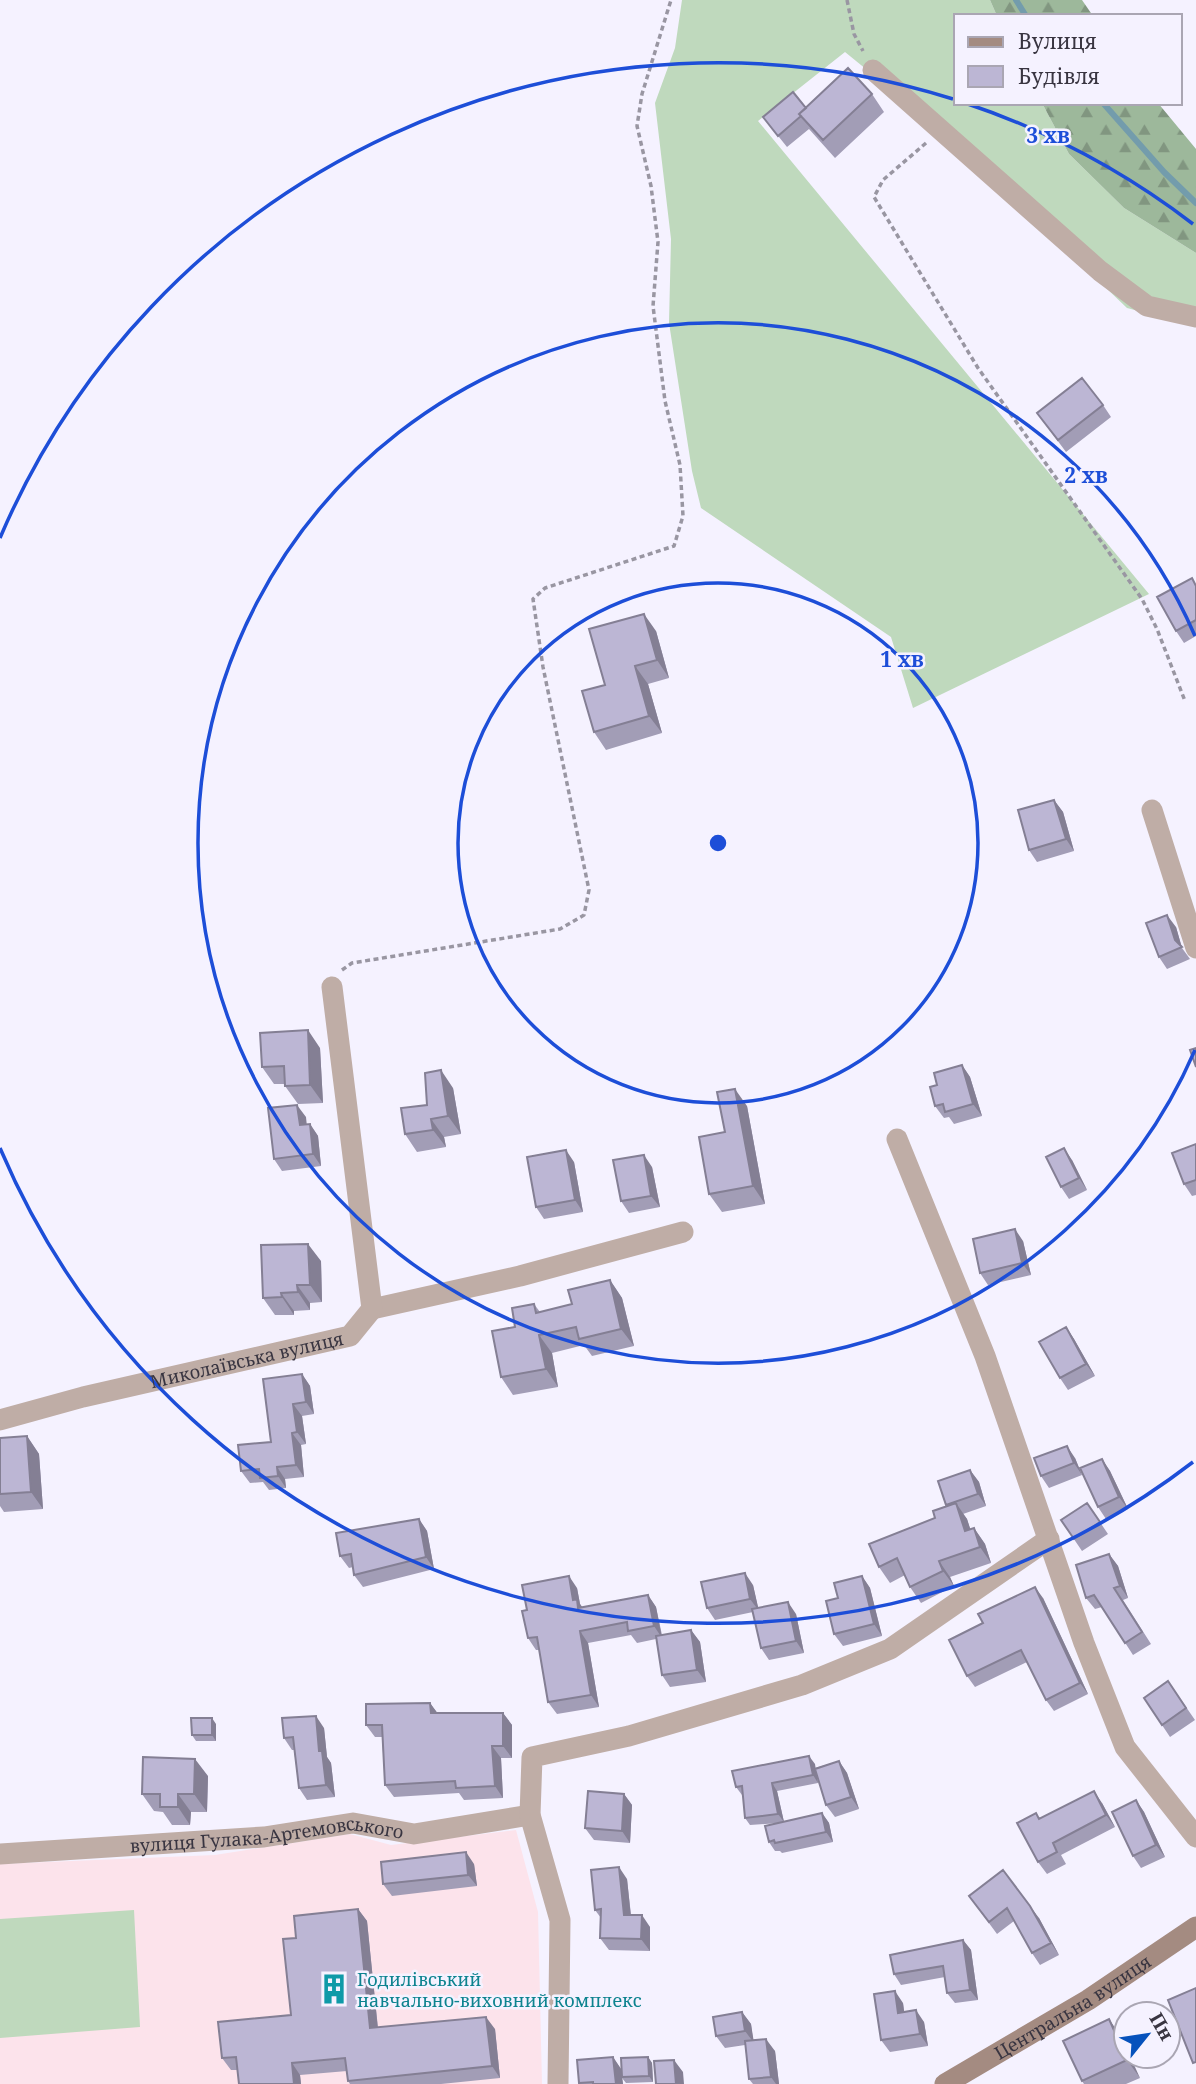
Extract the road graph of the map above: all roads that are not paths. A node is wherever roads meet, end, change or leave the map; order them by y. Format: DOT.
graph roads {
  1 [pos="873,70"];
  2 [pos="1196,317"];
  3 [pos="1152,810"];
  4 [pos="1196,948"];
  5 [pos="332,987"];
  6 [pos="897,1139"];
  7 [pos="683,1232"];
  8 [pos="372,1310"];
  9 [pos="0,1420"];
  10 [pos="1049,1539"];
  11 [pos="530,1815"];
  12 [pos="1196,1837"];
  13 [pos="0,1854"];
  14 [pos="1196,1927"];
  15 [pos="558,2084"];
  16 [pos="945,2084"];
  1 -- 2 [label="street"];
  3 -- 4 [label="street"];
  5 -- 8 [label="street"];
  6 -- 10 [label="street"];
  7 -- 8 [label="street"];
  8 -- 9 [label="street, Миколаївська вулиця"];
  10 -- 11 [label="street"];
  10 -- 12 [label="street"];
  11 -- 13 [label="street, вулиця Гулака-Артемовського"];
  11 -- 15 [label="street"];
  14 -- 16 [label="main road, Центральна вулиця"];
}
